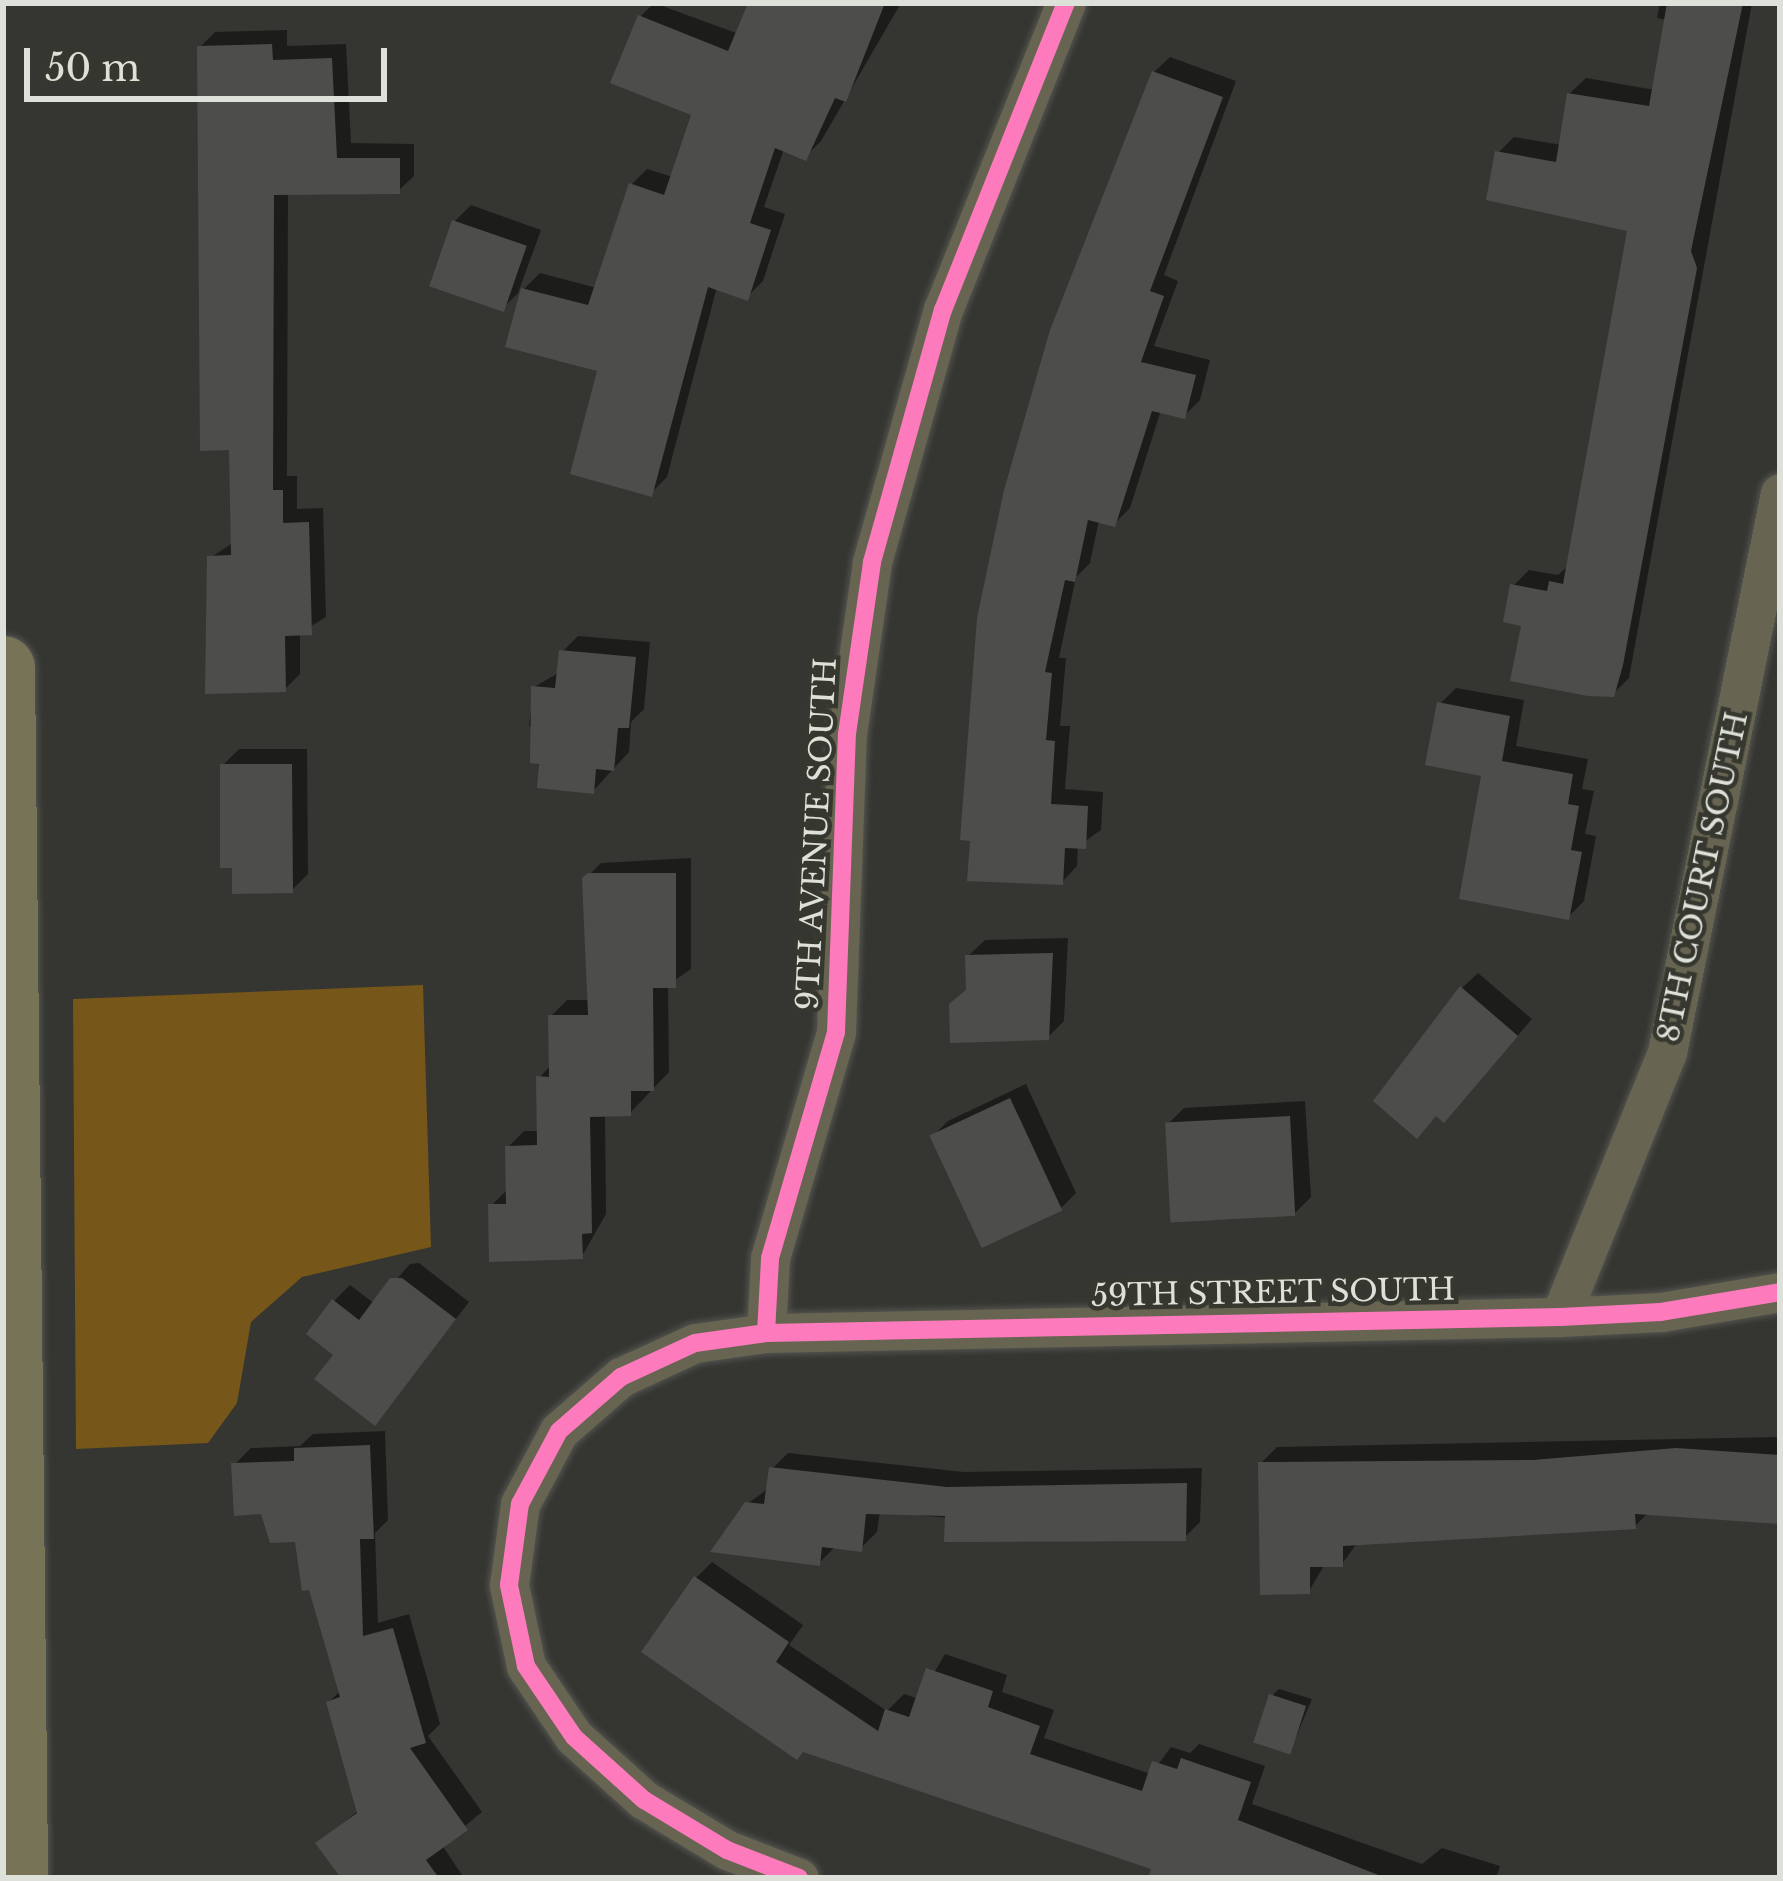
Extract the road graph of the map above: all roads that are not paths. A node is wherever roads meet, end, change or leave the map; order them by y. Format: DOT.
graph roads {
  1 [pos="1066,3"];
  2 [pos="1780,493"];
  3 [pos="3,667"];
  4 [pos="1780,1292"];
  5 [pos="1560,1317"];
  6 [pos="766,1333"];
  7 [pos="16,1878"];
  8 [pos="799,1878"];
  1 -- 6 [label="street, 9TH AVENUE SOUTH"];
  2 -- 5 [label="street, 8TH COURT SOUTH"];
  3 -- 7 [label="main road"];
  4 -- 5 [label="street, 59TH STREET SOUTH"];
  5 -- 6 [label="street, 59TH STREET SOUTH"];
  6 -- 8 [label="street, 59TH STREET SOUTH"];
}
